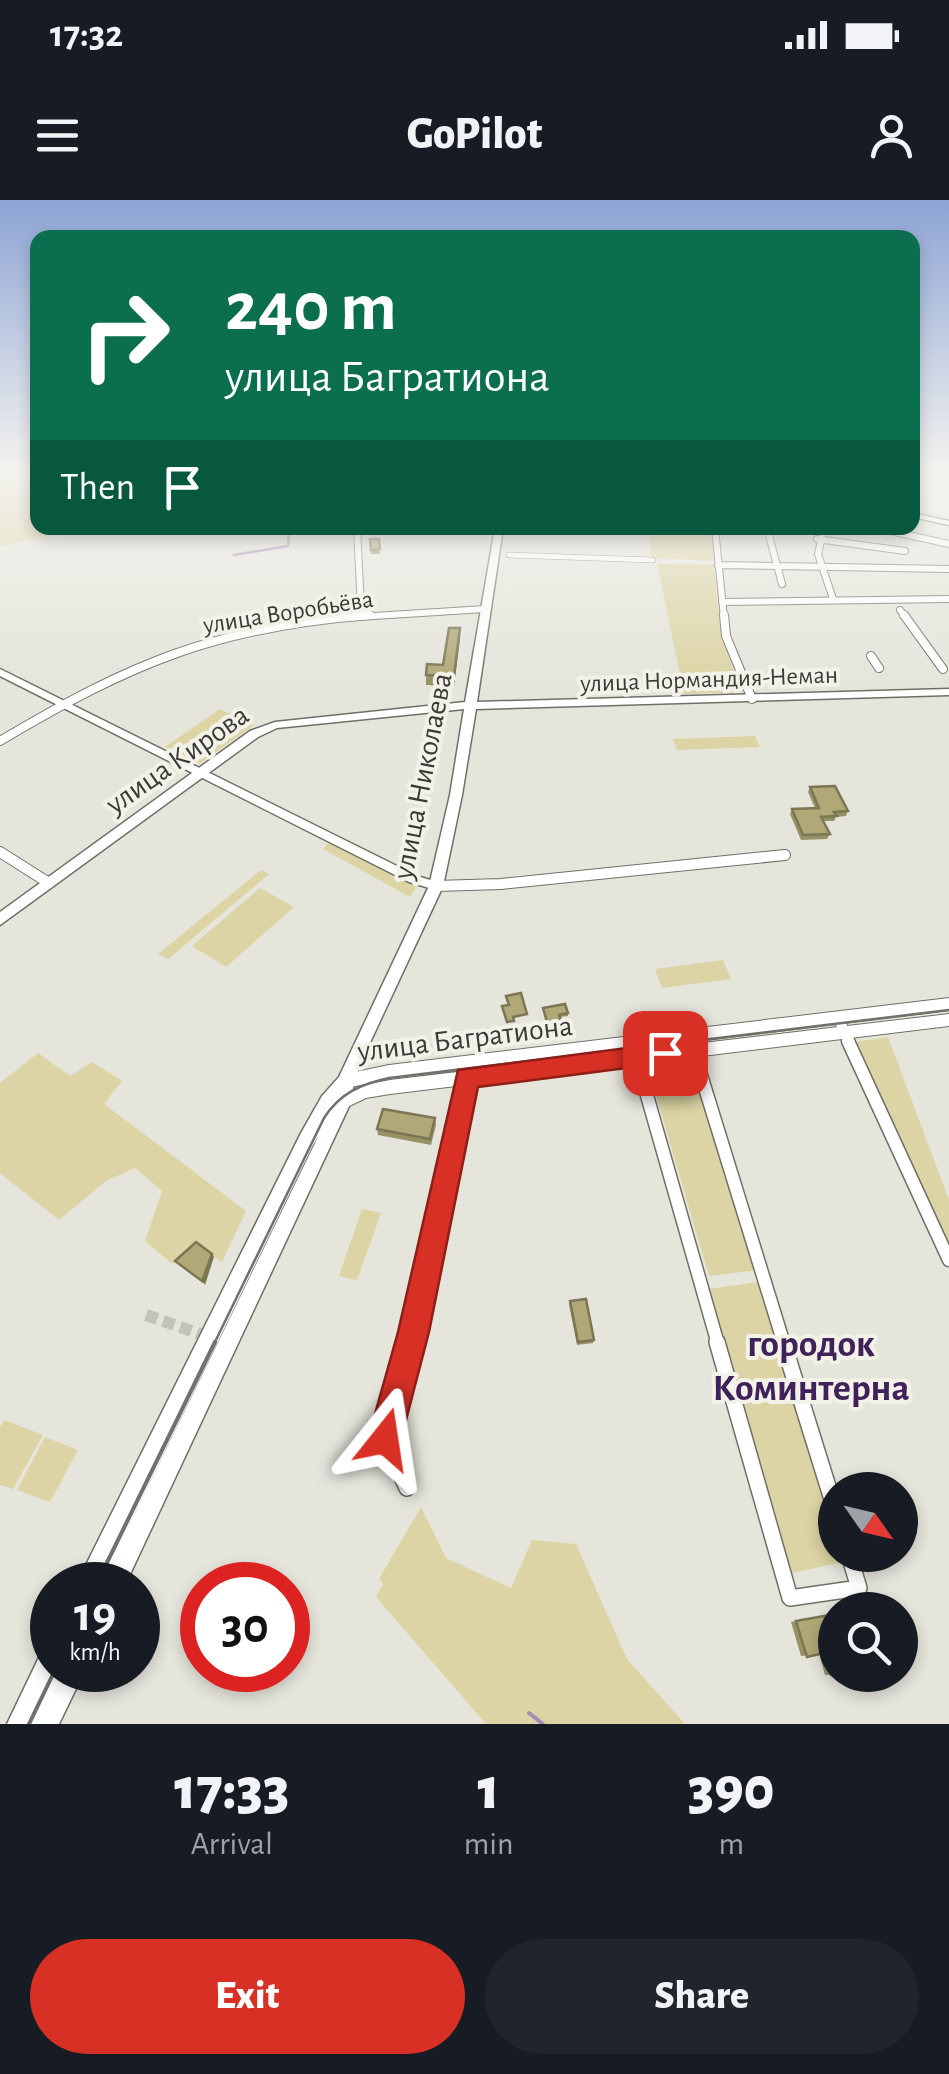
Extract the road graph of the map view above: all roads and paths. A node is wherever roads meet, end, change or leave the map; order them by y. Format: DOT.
graph roads {
  1 [pos="358,539"];
  2 [pos="497,539"];
  3 [pos="716,539"];
  4 [pos="769,539"];
  5 [pos="906,539"];
  6 [pos="818,540"];
  7 [pos="905,552"];
  8 [pos="508,556"];
  9 [pos="652,561"];
  10 [pos="718,564"];
  11 [pos="775,566"];
  12 [pos="820,567"];
  13 [pos="908,568"];
  14 [pos="949,570"];
  15 [pos="782,584"];
  16 [pos="833,598"];
  17 [pos="949,600"];
  18 [pos="722,602"];
  19 [pos="485,609"];
  20 [pos="900,610"];
  21 [pos="365,614"];
  22 [pos="872,656"];
  23 [pos="880,668"];
  24 [pos="943,668"];
  25 [pos="0,672"];
  26 [pos="949,692"];
  27 [pos="752,700"];
  28 [pos="63,704"];
  29 [pos="470,706"];
  30 [pos="0,742"];
  31 [pos="200,772"];
  32 [pos="0,852"];
  33 [pos="785,856"];
  34 [pos="49,883"];
  35 [pos="436,886"];
  36 [pos="0,920"];
  37 [pos="949,1004"];
  38 [pos="949,1020"];
  39 [pos="842,1025"];
  40 [pos="359,1049"];
  41 [pos="693,1050"];
  42 [pos="636,1056"];
  43 [pos="390,1072"];
  44 [pos="467,1077"];
  45 [pos="356,1083"];
  46 [pos="949,1260"];
  47 [pos="209,1336"];
  48 [pos="218,1364"];
  49 [pos="824,1472"];
  50 [pos="407,1488"];
  51 [pos="99,1562"];
  52 [pos="124,1562"];
  53 [pos="854,1572"];
  54 [pos="36,1692"];
  55 [pos="61,1692"];
  56 [pos="20,1724"];
  57 [pos="46,1724"];
  1 -- 21 [label="street"];
  2 -- 19 [label="main road, улица Николаева"];
  3 -- 10 [label="street"];
  4 -- 11 [label="street"];
  5 -- 7 [label="street"];
  6 -- 7 [label="street"];
  6 -- 12 [label="street"];
  7 -- 13 [label="street"];
  8 -- 9 [label="street"];
  10 -- 11 [label="street"];
  10 -- 18 [label="street"];
  11 -- 12 [label="street"];
  11 -- 15 [label="street"];
  12 -- 13 [label="street"];
  12 -- 16 [label="street"];
  13 -- 14 [label="street"];
  16 -- 17 [label="street"];
  16 -- 18 [label="street"];
  18 -- 27 [label="street"];
  19 -- 21 [label="street, улица Воробьёва"];
  19 -- 29 [label="main road, улица Николаева"];
  20 -- 24 [label="street"];
  21 -- 28 [label="street, улица Воробьёва"];
  22 -- 23 [label="street"];
  25 -- 28 [label="street"];
  26 -- 27 [label="main road, улица Нормандия-Неман"];
  27 -- 29 [label="main road, улица Нормандия-Неман"];
  28 -- 30 [label="street, улица Воробьёва"];
  28 -- 31 [label="street"];
  29 -- 31 [label="main road, улица Кирова"];
  29 -- 35 [label="main road, улица Николаева"];
  31 -- 34 [label="main road, улица Кирова"];
  31 -- 35 [label="street"];
  32 -- 34 [label="street"];
  33 -- 35 [label="street"];
  34 -- 36 [label="main road, улица Кирова"];
  35 -- 40 [label="main road, улица Николаева"];
  37 -- 39 [label="main road, улица Багратиона"];
  38 -- 39 [label="main road, улица Багратиона"];
  39 -- 41 [label="main road, улица Багратиона"];
  39 -- 43 [label="main road, улица Багратиона"];
  39 -- 46 [label="street"];
  40 -- 43 [label="main road"];
  40 -- 45 [label="main road, улица Николаева"];
  41 -- 42 [label="main road, улица Багратиона"];
  41 -- 49 [label="street"];
  42 -- 44 [label="main road, улица Багратиона"];
  42 -- 53 [label="street"];
  43 -- 45 [label="main road, улица Багратиона"];
  44 -- 45 [label="main road, улица Багратиона"];
  44 -- 50 [label="street"];
  45 -- 47 [label="main road, улица Николаева"];
  45 -- 48 [label="main road, улица Николаева"];
  47 -- 48 [label="street"];
  47 -- 51 [label="main road, улица Николаева"];
  48 -- 52 [label="main road, улица Николаева"];
  54 -- 56 [label="main road"];
  55 -- 57 [label="main road"];
}
